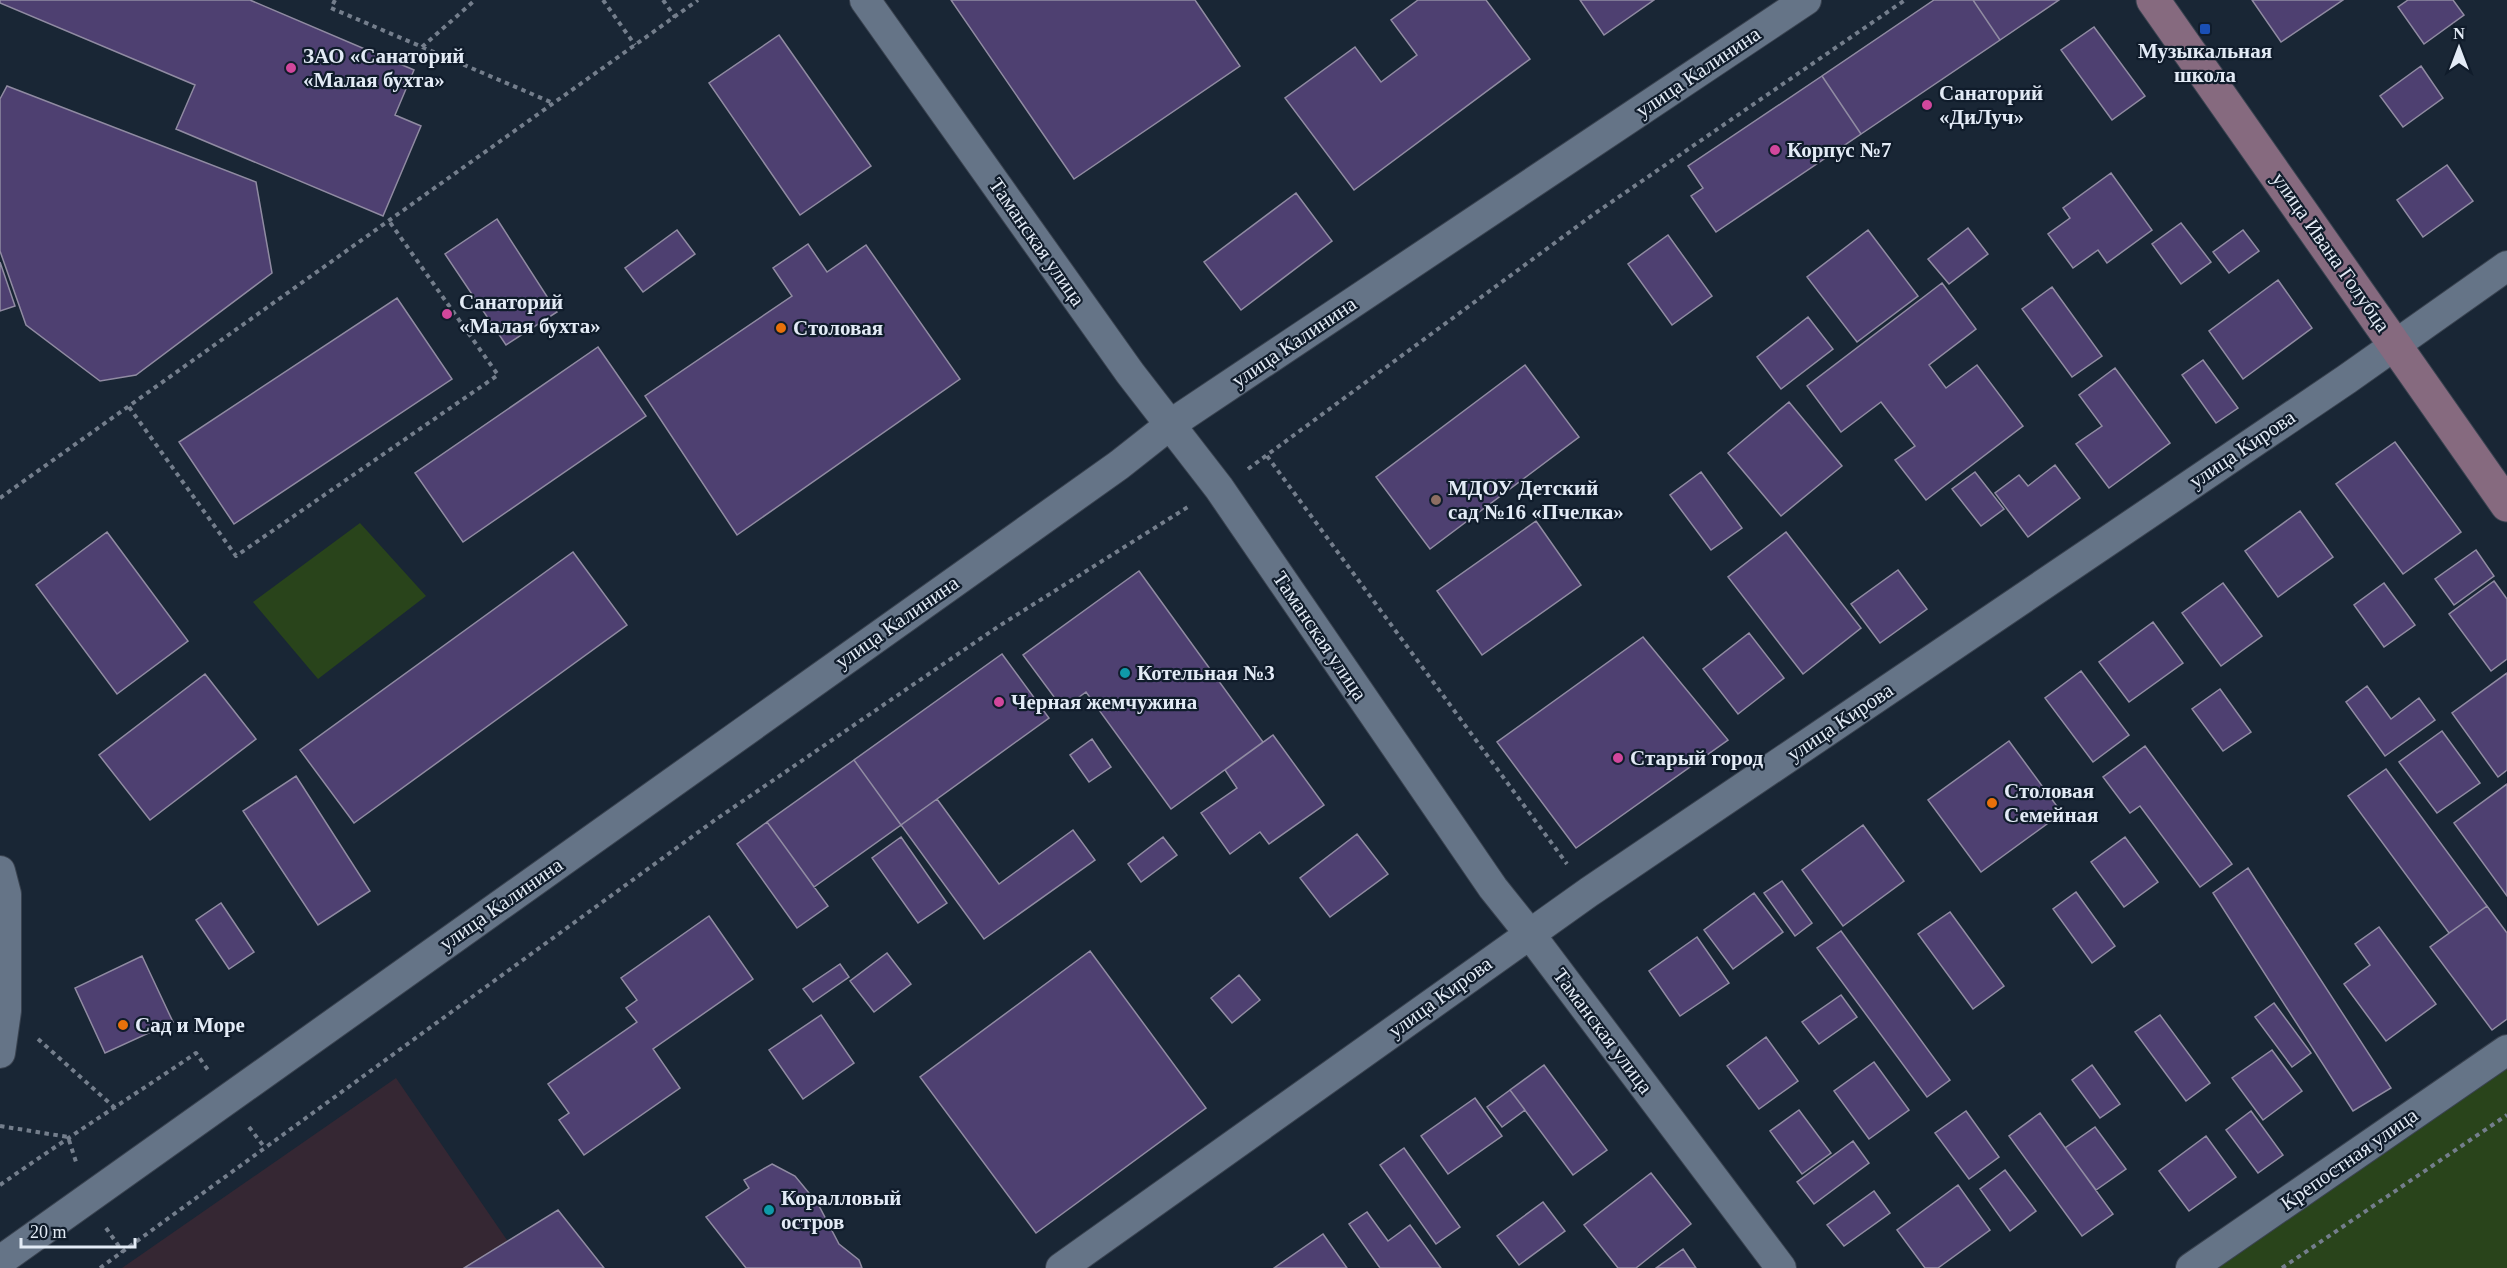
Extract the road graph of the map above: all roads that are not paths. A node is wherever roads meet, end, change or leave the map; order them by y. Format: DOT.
graph roads {
  1 [pos="865,0"];
  2 [pos="1806,0"];
  3 [pos="2152,0"];
  4 [pos="2507,266"];
  5 [pos="2396,344"];
  6 [pos="1171,424"];
  7 [pos="2507,506"];
  8 [pos="0,871"];
  9 [pos="1529,933"];
  10 [pos="2507,1050"];
  11 [pos="0,1053"];
  12 [pos="0,1261"];
  13 [pos="1061,1268"];
  14 [pos="1781,1268"];
  15 [pos="2191,1268"];
  1 -- 6 [label="street, Таманская улица"];
  2 -- 6 [label="street, улица Калинина"];
  3 -- 5 [label="street, улица Ивана Голубца"];
  4 -- 5 [label="street, улица Кирова"];
  5 -- 7 [label="street, улица Ивана Голубца"];
  5 -- 9 [label="street, улица Кирова"];
  6 -- 9 [label="street, Таманская улица"];
  6 -- 12 [label="street, улица Калинина"];
  8 -- 11 [label="street"];
  9 -- 13 [label="street, улица Кирова"];
  9 -- 14 [label="street, Таманская улица"];
  10 -- 15 [label="street, Крепостная улица"];
}
